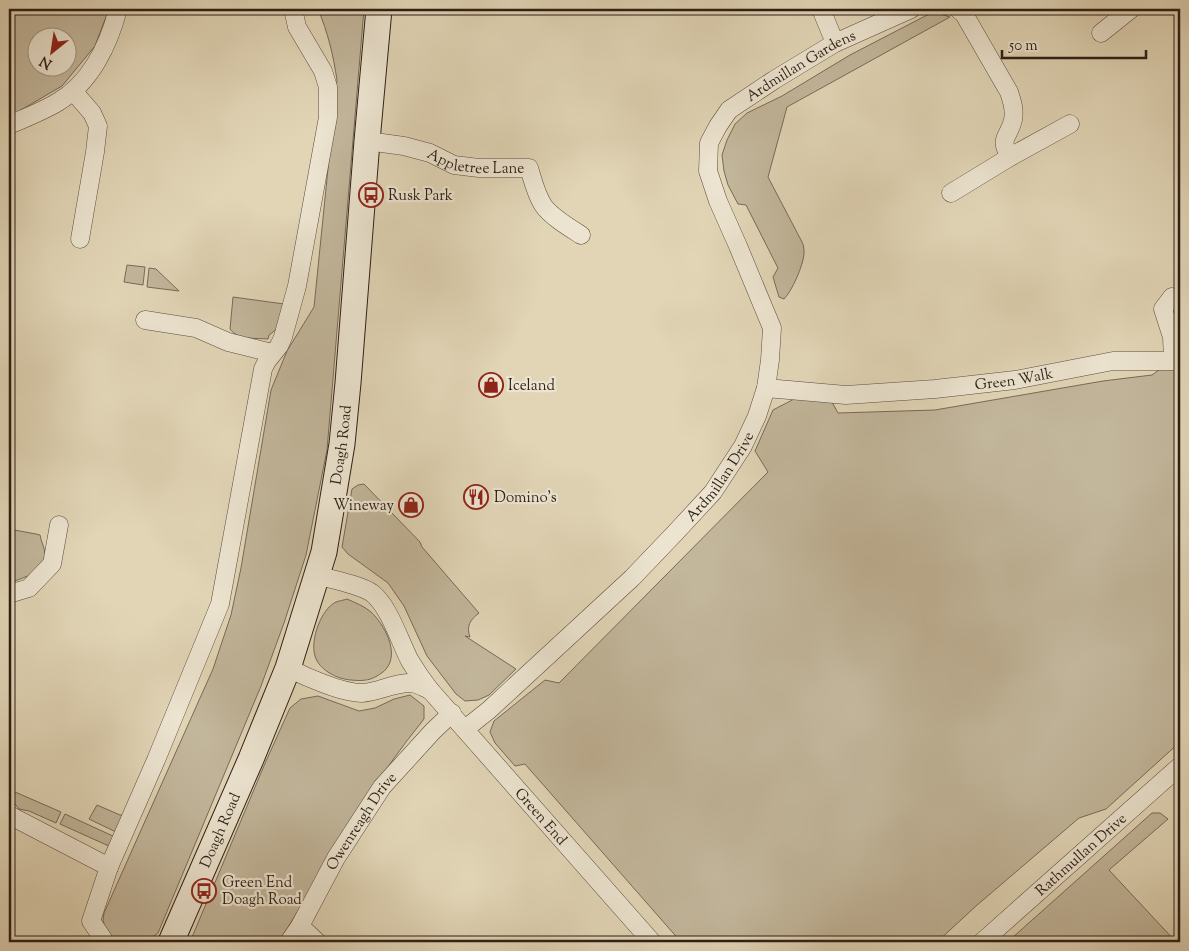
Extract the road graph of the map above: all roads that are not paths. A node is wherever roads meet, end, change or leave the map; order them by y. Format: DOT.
graph roads {
  1 [pos="118,9"];
  2 [pos="293,9"];
  3 [pos="379,9"];
  4 [pos="821,9"];
  5 [pos="911,9"];
  6 [pos="958,9"];
  7 [pos="1131,9"];
  8 [pos="1101,33"];
  9 [pos="835,43"];
  10 [pos="73,91"];
  11 [pos="1070,124"];
  12 [pos="9,125"];
  13 [pos="367,142"];
  14 [pos="709,143"];
  15 [pos="1010,157"];
  16 [pos="950,193"];
  17 [pos="581,235"];
  18 [pos="80,239"];
  19 [pos="1161,307"];
  20 [pos="145,320"];
  21 [pos="272,353"];
  22 [pos="1177,361"];
  23 [pos="766,388"];
  24 [pos="59,525"];
  25 [pos="316,575"];
  26 [pos="9,594"];
  27 [pos="404,647"];
  28 [pos="288,668"];
  29 [pos="378,690"];
  30 [pos="430,690"];
  31 [pos="452,713"];
  32 [pos="465,729"];
  33 [pos="1180,766"];
  34 [pos="9,815"];
  35 [pos="109,867"];
  36 [pos="300,926"];
  37 [pos="993,939"];
  38 [pos="105,942"];
  39 [pos="170,942"];
  40 [pos="289,942"];
  41 [pos="317,942"];
  42 [pos="652,942"];
  1 -- 10 [label="street"];
  2 -- 21 [label="street"];
  3 -- 13 [label="main road, Doagh Road"];
  4 -- 9 [label="street"];
  5 -- 9 [label="street, Ardmillan Gardens"];
  6 -- 15 [label="street"];
  7 -- 8 [label="street"];
  9 -- 14 [label="street, Ardmillan Gardens"];
  10 -- 12 [label="street"];
  10 -- 18 [label="street"];
  11 -- 15 [label="street"];
  13 -- 17 [label="street, Appletree Lane"];
  13 -- 25 [label="main road, Doagh Road"];
  14 -- 23 [label="street, Ardmillan Drive"];
  15 -- 16 [label="street"];
  19 -- 22 [label="street"];
  20 -- 21 [label="street"];
  21 -- 35 [label="street"];
  22 -- 23 [label="street, Green Walk"];
  23 -- 32 [label="street, Ardmillan Drive"];
  24 -- 26 [label="street"];
  25 -- 27 [label="street, Green End"];
  25 -- 28 [label="main road, Doagh Road"];
  27 -- 29 [label="street"];
  27 -- 30 [label="street, Green End"];
  28 -- 29 [label="street"];
  28 -- 39 [label="main road, Doagh Road"];
  29 -- 30 [label="street"];
  30 -- 31 [label="street, Green End"];
  31 -- 32 [label="street, Green End"];
  31 -- 36 [label="street, Owenreagh Drive"];
  32 -- 42 [label="street, Green End"];
  33 -- 37 [label="street, Rathmullan Drive"];
  34 -- 35 [label="street"];
  35 -- 38 [label="street"];
  36 -- 40 [label="street, Owenreagh Drive"];
  36 -- 41 [label="street"];
}
